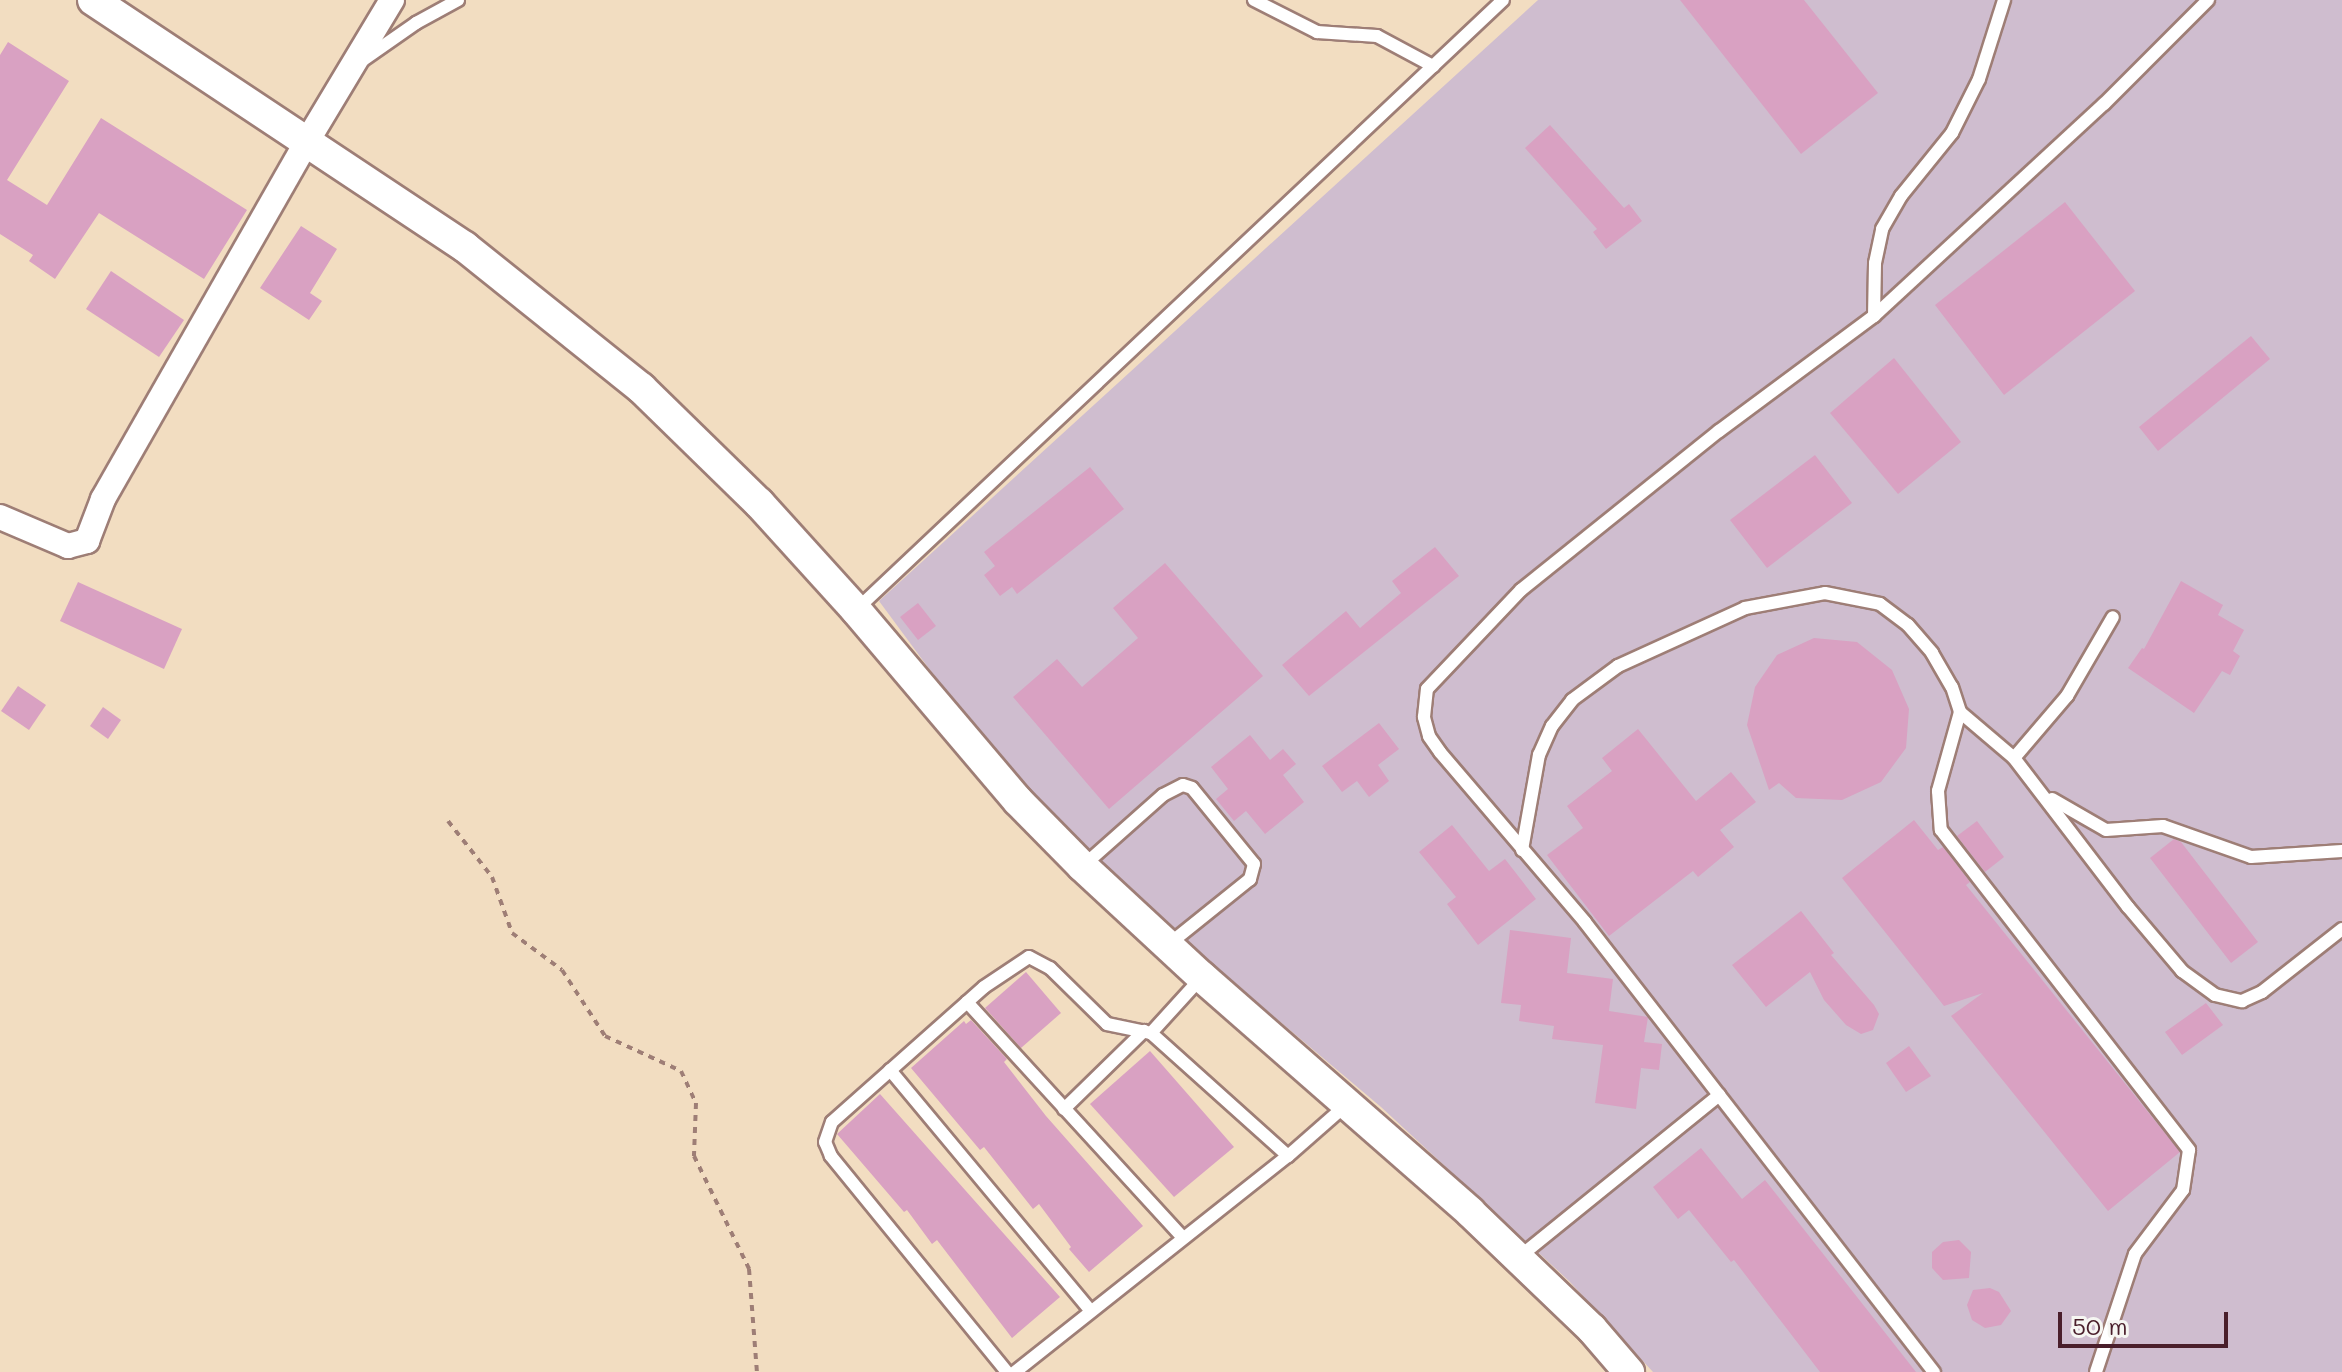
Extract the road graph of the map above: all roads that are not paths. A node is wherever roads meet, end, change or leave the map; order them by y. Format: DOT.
graph roads {
  1 [pos="93,0"];
  2 [pos="392,0"];
  3 [pos="458,0"];
  4 [pos="1254,0"];
  5 [pos="1503,0"];
  6 [pos="2004,0"];
  7 [pos="2208,0"];
  8 [pos="357,64"];
  9 [pos="1433,66"];
  10 [pos="306,143"];
  11 [pos="1874,316"];
  12 [pos="0,517"];
  13 [pos="856,610"];
  14 [pos="2113,617"];
  15 [pos="1960,712"];
  16 [pos="2014,758"];
  17 [pos="2044,794"];
  18 [pos="1522,850"];
  19 [pos="2342,851"];
  20 [pos="1082,866"];
  21 [pos="2342,929"];
  22 [pos="1168,945"];
  23 [pos="1202,977"];
  24 [pos="967,1002"];
  25 [pos="1148,1032"];
  26 [pos="890,1070"];
  27 [pos="1719,1095"];
  28 [pos="1349,1103"];
  29 [pos="1064,1109"];
  30 [pos="1288,1156"];
  31 [pos="1183,1238"];
  32 [pos="1518,1258"];
  33 [pos="1091,1311"];
  34 [pos="1007,1372"];
  35 [pos="1015,1372"];
  36 [pos="1629,1372"];
  37 [pos="1934,1372"];
  38 [pos="2096,1372"];
  1 -- 10 [label="street"];
  2 -- 8 [label="street"];
  3 -- 8 [label="lane"];
  4 -- 9 [label="lane"];
  5 -- 9 [label="lane"];
  6 -- 11 [label="lane"];
  7 -- 11 [label="lane"];
  8 -- 10 [label="street"];
  9 -- 13 [label="lane"];
  10 -- 12 [label="street"];
  10 -- 13 [label="street"];
  11 -- 18 [label="lane"];
  13 -- 20 [label="street"];
  14 -- 16 [label="lane"];
  15 -- 16 [label="lane"];
  15 -- 18 [label="lane"];
  15 -- 38 [label="lane"];
  16 -- 17 [label="lane"];
  17 -- 19 [label="lane"];
  17 -- 21 [label="lane"];
  18 -- 27 [label="lane"];
  20 -- 22 [label="street"];
  20 -- 22 [label="lane"];
  22 -- 23 [label="street"];
  23 -- 25 [label="lane"];
  23 -- 28 [label="street"];
  24 -- 25 [label="lane"];
  24 -- 26 [label="lane"];
  24 -- 29 [label="lane"];
  25 -- 29 [label="lane"];
  25 -- 30 [label="lane"];
  26 -- 33 [label="lane"];
  26 -- 34 [label="lane"];
  27 -- 32 [label="lane"];
  27 -- 37 [label="lane"];
  28 -- 30 [label="lane"];
  28 -- 32 [label="street"];
  29 -- 31 [label="lane"];
  30 -- 31 [label="lane"];
  31 -- 33 [label="lane"];
  32 -- 36 [label="street"];
  33 -- 35 [label="lane"];
}
